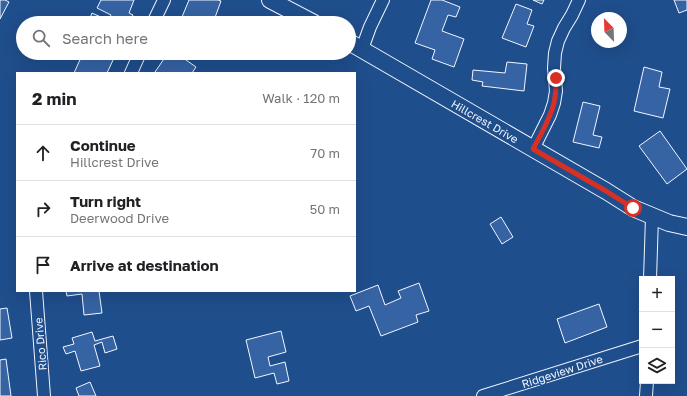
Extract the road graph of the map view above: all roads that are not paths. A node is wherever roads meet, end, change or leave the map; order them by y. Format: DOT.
graph roads {
  1 [pos="164,0"];
  2 [pos="270,0"];
  3 [pos="383,0"];
  4 [pos="579,0"];
  5 [pos="156,16"];
  6 [pos="301,16"];
  7 [pos="356,45"];
  8 [pos="137,60"];
  9 [pos="131,72"];
  10 [pos="533,149"];
  11 [pos="652,217"];
  12 [pos="687,227"];
  13 [pos="650,276"];
  14 [pos="36,292"];
  15 [pos="639,347"];
  16 [pos="647,384"];
  17 [pos="44,396"];
  18 [pos="483,396"];
  19 [pos="646,396"];
  1 -- 5 [label="street"];
  2 -- 6 [label="main road"];
  3 -- 7 [label="street"];
  4 -- 10 [label="street"];
  7 -- 10 [label="main road, Hillcrest Drive"];
  8 -- 9 [label="street"];
  10 -- 11 [label="main road, Hillcrest Drive"];
  11 -- 12 [label="main road, Hillcrest Drive"];
  11 -- 13 [label="street"];
  14 -- 17 [label="street, Rico Drive"];
  15 -- 18 [label="street, Ridgeview Drive"];
  16 -- 19 [label="street"];
}
